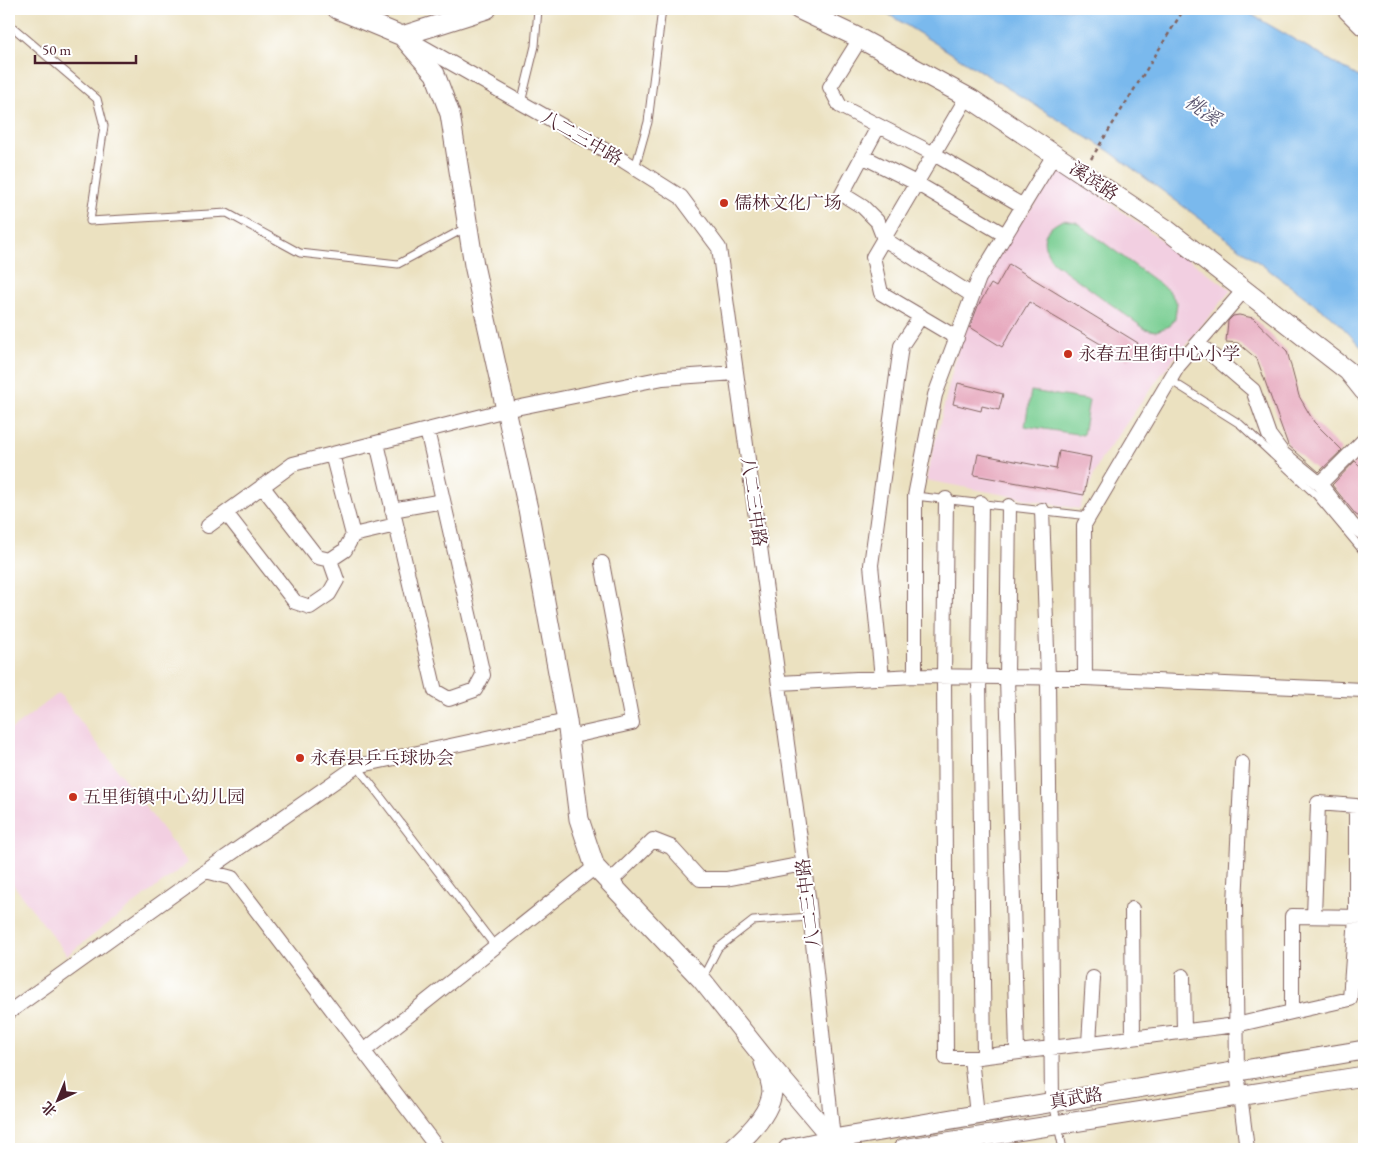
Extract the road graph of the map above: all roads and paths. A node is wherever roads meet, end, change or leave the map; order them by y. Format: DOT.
graph roads {
  1 [pos="337,9"];
  2 [pos="487,9"];
  3 [pos="538,9"];
  4 [pos="662,9"];
  5 [pos="798,9"];
  6 [pos="1184,9"];
  7 [pos="1348,9"];
  8 [pos="9,24"];
  9 [pos="1364,25"];
  10 [pos="402,36"];
  11 [pos="860,38"];
  12 [pos="967,97"];
  13 [pos="522,103"];
  14 [pos="878,127"];
  15 [pos="934,154"];
  16 [pos="1054,154"];
  17 [pos="862,156"];
  18 [pos="635,168"];
  19 [pos="1082,173"];
  20 [pos="916,183"];
  21 [pos="1023,206"];
  22 [pos="468,226"];
  23 [pos="1005,235"];
  24 [pos="884,239"];
  25 [pos="1244,290"];
  26 [pos="972,295"];
  27 [pos="921,316"];
  28 [pos="957,338"];
  29 [pos="1198,343"];
  30 [pos="736,373"];
  31 [pos="1170,380"];
  32 [pos="1364,391"];
  33 [pos="506,410"];
  34 [pos="427,430"];
  35 [pos="1364,440"];
  36 [pos="377,443"];
  37 [pos="332,454"];
  38 [pos="1320,484"];
  39 [pos="262,486"];
  40 [pos="915,496"];
  41 [pos="946,499"];
  42 [pos="443,501"];
  43 [pos="981,503"];
  44 [pos="1009,506"];
  45 [pos="392,510"];
  46 [pos="1042,510"];
  47 [pos="226,513"];
  48 [pos="1089,516"];
  49 [pos="396,525"];
  50 [pos="208,526"];
  51 [pos="1364,534"];
  52 [pos="354,536"];
  53 [pos="1364,552"];
  54 [pos="330,560"];
  55 [pos="602,562"];
  56 [pos="915,676"];
  57 [pos="944,677"];
  58 [pos="979,677"];
  59 [pos="1007,677"];
  60 [pos="882,678"];
  61 [pos="1048,678"];
  62 [pos="1085,678"];
  63 [pos="779,683"];
  64 [pos="1364,690"];
  65 [pos="568,729"];
  66 [pos="1242,763"];
  67 [pos="357,766"];
  68 [pos="804,864"];
  69 [pos="595,867"];
  70 [pos="206,871"];
  71 [pos="609,883"];
  72 [pos="1132,909"];
  73 [pos="1314,916"];
  74 [pos="810,917"];
  75 [pos="1360,917"];
  76 [pos="495,946"];
  77 [pos="1183,976"];
  78 [pos="1093,978"];
  79 [pos="702,980"];
  80 [pos="9,1012"];
  81 [pos="1292,1012"];
  82 [pos="1236,1025"];
  83 [pos="1184,1031"];
  84 [pos="1133,1037"];
  85 [pos="1089,1043"];
  86 [pos="1052,1047"];
  87 [pos="1364,1050"];
  88 [pos="364,1052"];
  89 [pos="1017,1052"];
  90 [pos="977,1057"];
  91 [pos="764,1058"];
  92 [pos="1237,1072"];
  93 [pos="1364,1076"];
  94 [pos="1240,1096"];
  95 [pos="1052,1102"];
  96 [pos="977,1115"];
  97 [pos="1057,1125"];
  98 [pos="837,1144"];
  99 [pos="438,1149"];
  100 [pos="732,1149"];
  101 [pos="788,1149"];
  102 [pos="903,1149"];
  103 [pos="1063,1149"];
  104 [pos="1247,1149"];
  1 -- 10 [label="main road, 八二三中路"];
  2 -- 10 [label="main road"];
  3 -- 13 [label="lane"];
  4 -- 18 [label="lane"];
  5 -- 11 [label="main road, 溪滨路"];
  6 -- 19 [label="path"];
  7 -- 9 [label="main road"];
  8 -- 22 [label="lane"];
  10 -- 13 [label="street, 八二三中路"];
  10 -- 22 [label="main road, 八二三中路"];
  11 -- 12 [label="main road, 溪滨路"];
  11 -- 14 [label="street"];
  12 -- 15 [label="street"];
  12 -- 16 [label="main road, 溪滨路"];
  13 -- 18 [label="street, 八二三中路"];
  14 -- 15 [label="street"];
  14 -- 17 [label="street"];
  15 -- 20 [label="street"];
  15 -- 21 [label="street"];
  16 -- 19 [label="main road, 溪滨路"];
  16 -- 21 [label="street"];
  17 -- 20 [label="street"];
  17 -- 24 [label="street"];
  18 -- 30 [label="street, 八二三中路"];
  19 -- 25 [label="main road, 溪滨路"];
  20 -- 23 [label="street"];
  20 -- 24 [label="street"];
  21 -- 23 [label="street"];
  22 -- 33 [label="main road, 八二三中路"];
  23 -- 26 [label="street"];
  24 -- 26 [label="street"];
  24 -- 27 [label="street"];
  25 -- 29 [label="street"];
  25 -- 32 [label="main road, 溪滨路"];
  26 -- 28 [label="street"];
  27 -- 28 [label="street"];
  27 -- 60 [label="street"];
  28 -- 40 [label="street"];
  29 -- 31 [label="street"];
  29 -- 38 [label="street"];
  30 -- 33 [label="street"];
  30 -- 63 [label="street, 八二三中路"];
  31 -- 48 [label="street"];
  31 -- 53 [label="lane"];
  33 -- 34 [label="street"];
  33 -- 65 [label="main road, 八二三中路"];
  34 -- 36 [label="street"];
  34 -- 42 [label="street"];
  35 -- 38 [label="street"];
  36 -- 37 [label="street"];
  36 -- 45 [label="street"];
  37 -- 39 [label="street"];
  37 -- 52 [label="street"];
  38 -- 51 [label="street"];
  39 -- 47 [label="street"];
  39 -- 54 [label="street"];
  40 -- 41 [label="lane"];
  40 -- 56 [label="street"];
  41 -- 43 [label="lane"];
  41 -- 57 [label="street"];
  42 -- 45 [label="street"];
  42 -- 49 [label="street"];
  43 -- 44 [label="lane"];
  43 -- 58 [label="street"];
  44 -- 46 [label="lane"];
  44 -- 59 [label="street"];
  45 -- 49 [label="street"];
  46 -- 48 [label="lane"];
  46 -- 61 [label="street"];
  47 -- 50 [label="street"];
  47 -- 54 [label="street"];
  48 -- 62 [label="street"];
  49 -- 52 [label="street"];
  52 -- 54 [label="street"];
  55 -- 65 [label="street"];
  56 -- 57 [label="street"];
  56 -- 60 [label="street"];
  57 -- 58 [label="street"];
  57 -- 90 [label="street"];
  58 -- 59 [label="street"];
  58 -- 90 [label="street"];
  59 -- 61 [label="street"];
  59 -- 89 [label="street"];
  60 -- 63 [label="street"];
  61 -- 62 [label="street"];
  61 -- 86 [label="street"];
  62 -- 64 [label="street"];
  63 -- 68 [label="street, 八二三中路"];
  65 -- 67 [label="street"];
  65 -- 69 [label="main road, 八二三中路"];
  66 -- 82 [label="street"];
  67 -- 70 [label="street"];
  67 -- 76 [label="lane"];
  68 -- 71 [label="street"];
  68 -- 74 [label="street, 八二三中路"];
  69 -- 71 [label="main road, 八二三中路"];
  69 -- 76 [label="street"];
  70 -- 80 [label="street"];
  70 -- 88 [label="street"];
  71 -- 79 [label="main road, 八二三中路"];
  72 -- 84 [label="street"];
  73 -- 75 [label="street"];
  73 -- 75 [label="street"];
  73 -- 81 [label="street"];
  74 -- 79 [label="lane"];
  74 -- 98 [label="street, 八二三中路"];
  75 -- 81 [label="street"];
  76 -- 88 [label="street"];
  77 -- 83 [label="street"];
  78 -- 85 [label="street"];
  79 -- 91 [label="main road, 八二三中路"];
  81 -- 82 [label="street"];
  82 -- 83 [label="street"];
  82 -- 92 [label="street"];
  83 -- 84 [label="street"];
  84 -- 85 [label="street"];
  85 -- 86 [label="street"];
  86 -- 89 [label="street"];
  86 -- 95 [label="street"];
  87 -- 92 [label="main road, 真武路"];
  88 -- 99 [label="street"];
  89 -- 90 [label="street"];
  90 -- 96 [label="street"];
  91 -- 98 [label="main road, 八二三中路"];
  91 -- 100 [label="main road"];
  92 -- 94 [label="street"];
  92 -- 95 [label="main road, 真武路"];
  93 -- 94 [label="main road, 真武路"];
  94 -- 97 [label="main road, 真武路"];
  94 -- 104 [label="street"];
  95 -- 96 [label="main road, 真武路"];
  95 -- 97 [label="lane"];
  96 -- 98 [label="main road, 真武路"];
  97 -- 102 [label="main road, 真武路"];
  97 -- 103 [label="lane"];
  98 -- 101 [label="main road, 真武路"];
}
